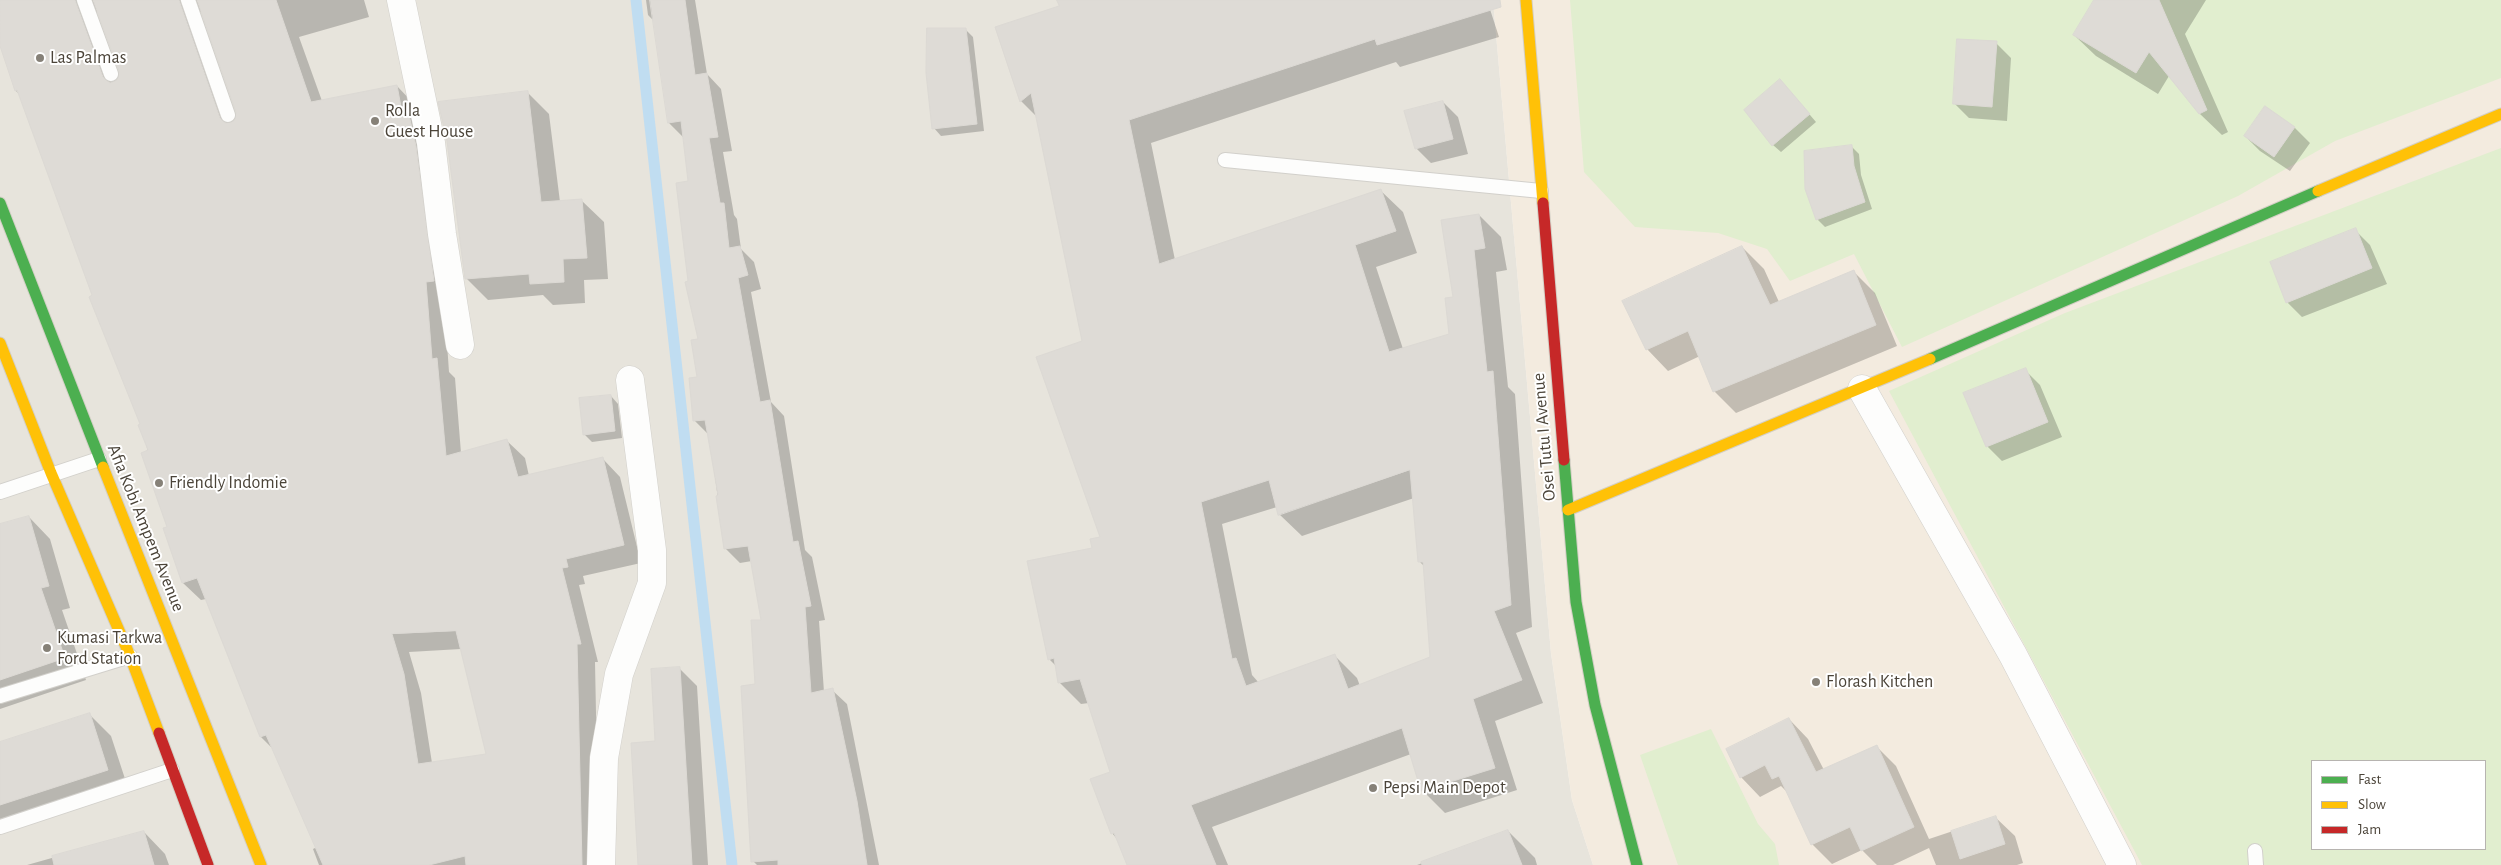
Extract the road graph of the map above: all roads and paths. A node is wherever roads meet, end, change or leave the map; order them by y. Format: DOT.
graph roads {
  1 [pos="84,0"];
  2 [pos="188,0"];
  3 [pos="401,0"];
  4 [pos="1526,0"];
  5 [pos="111,74"];
  6 [pos="2501,114"];
  7 [pos="228,115"];
  8 [pos="1225,160"];
  9 [pos="1541,192"];
  10 [pos="0,203"];
  11 [pos="0,343"];
  12 [pos="460,345"];
  13 [pos="630,380"];
  14 [pos="1862,389"];
  15 [pos="99,459"];
  16 [pos="51,473"];
  17 [pos="0,492"];
  18 [pos="1568,510"];
  19 [pos="130,656"];
  20 [pos="0,696"];
  21 [pos="172,770"];
  22 [pos="0,827"];
  23 [pos="2255,851"];
  24 [pos="208,865"];
  25 [pos="261,865"];
  26 [pos="601,865"];
  27 [pos="1637,865"];
  28 [pos="2122,865"];
  29 [pos="2256,865"];
  1 -- 5 [label="lane"];
  2 -- 7 [label="lane"];
  3 -- 12 [label="street"];
  4 -- 9 [label="street, Osei Tutu I Avenue"];
  6 -- 14 [label="street"];
  8 -- 9 [label="lane"];
  9 -- 18 [label="street, Osei Tutu I Avenue"];
  10 -- 15 [label="street, Afia Kobi Ampem Avenue"];
  11 -- 16 [label="street"];
  13 -- 26 [label="street"];
  14 -- 18 [label="street"];
  14 -- 28 [label="street"];
  15 -- 16 [label="lane"];
  15 -- 25 [label="street, Afia Kobi Ampem Avenue"];
  16 -- 17 [label="lane"];
  16 -- 19 [label="street"];
  18 -- 27 [label="street, Osei Tutu I Avenue"];
  19 -- 20 [label="lane"];
  19 -- 21 [label="street"];
  21 -- 22 [label="lane"];
  21 -- 24 [label="street"];
  23 -- 29 [label="lane"];
}
